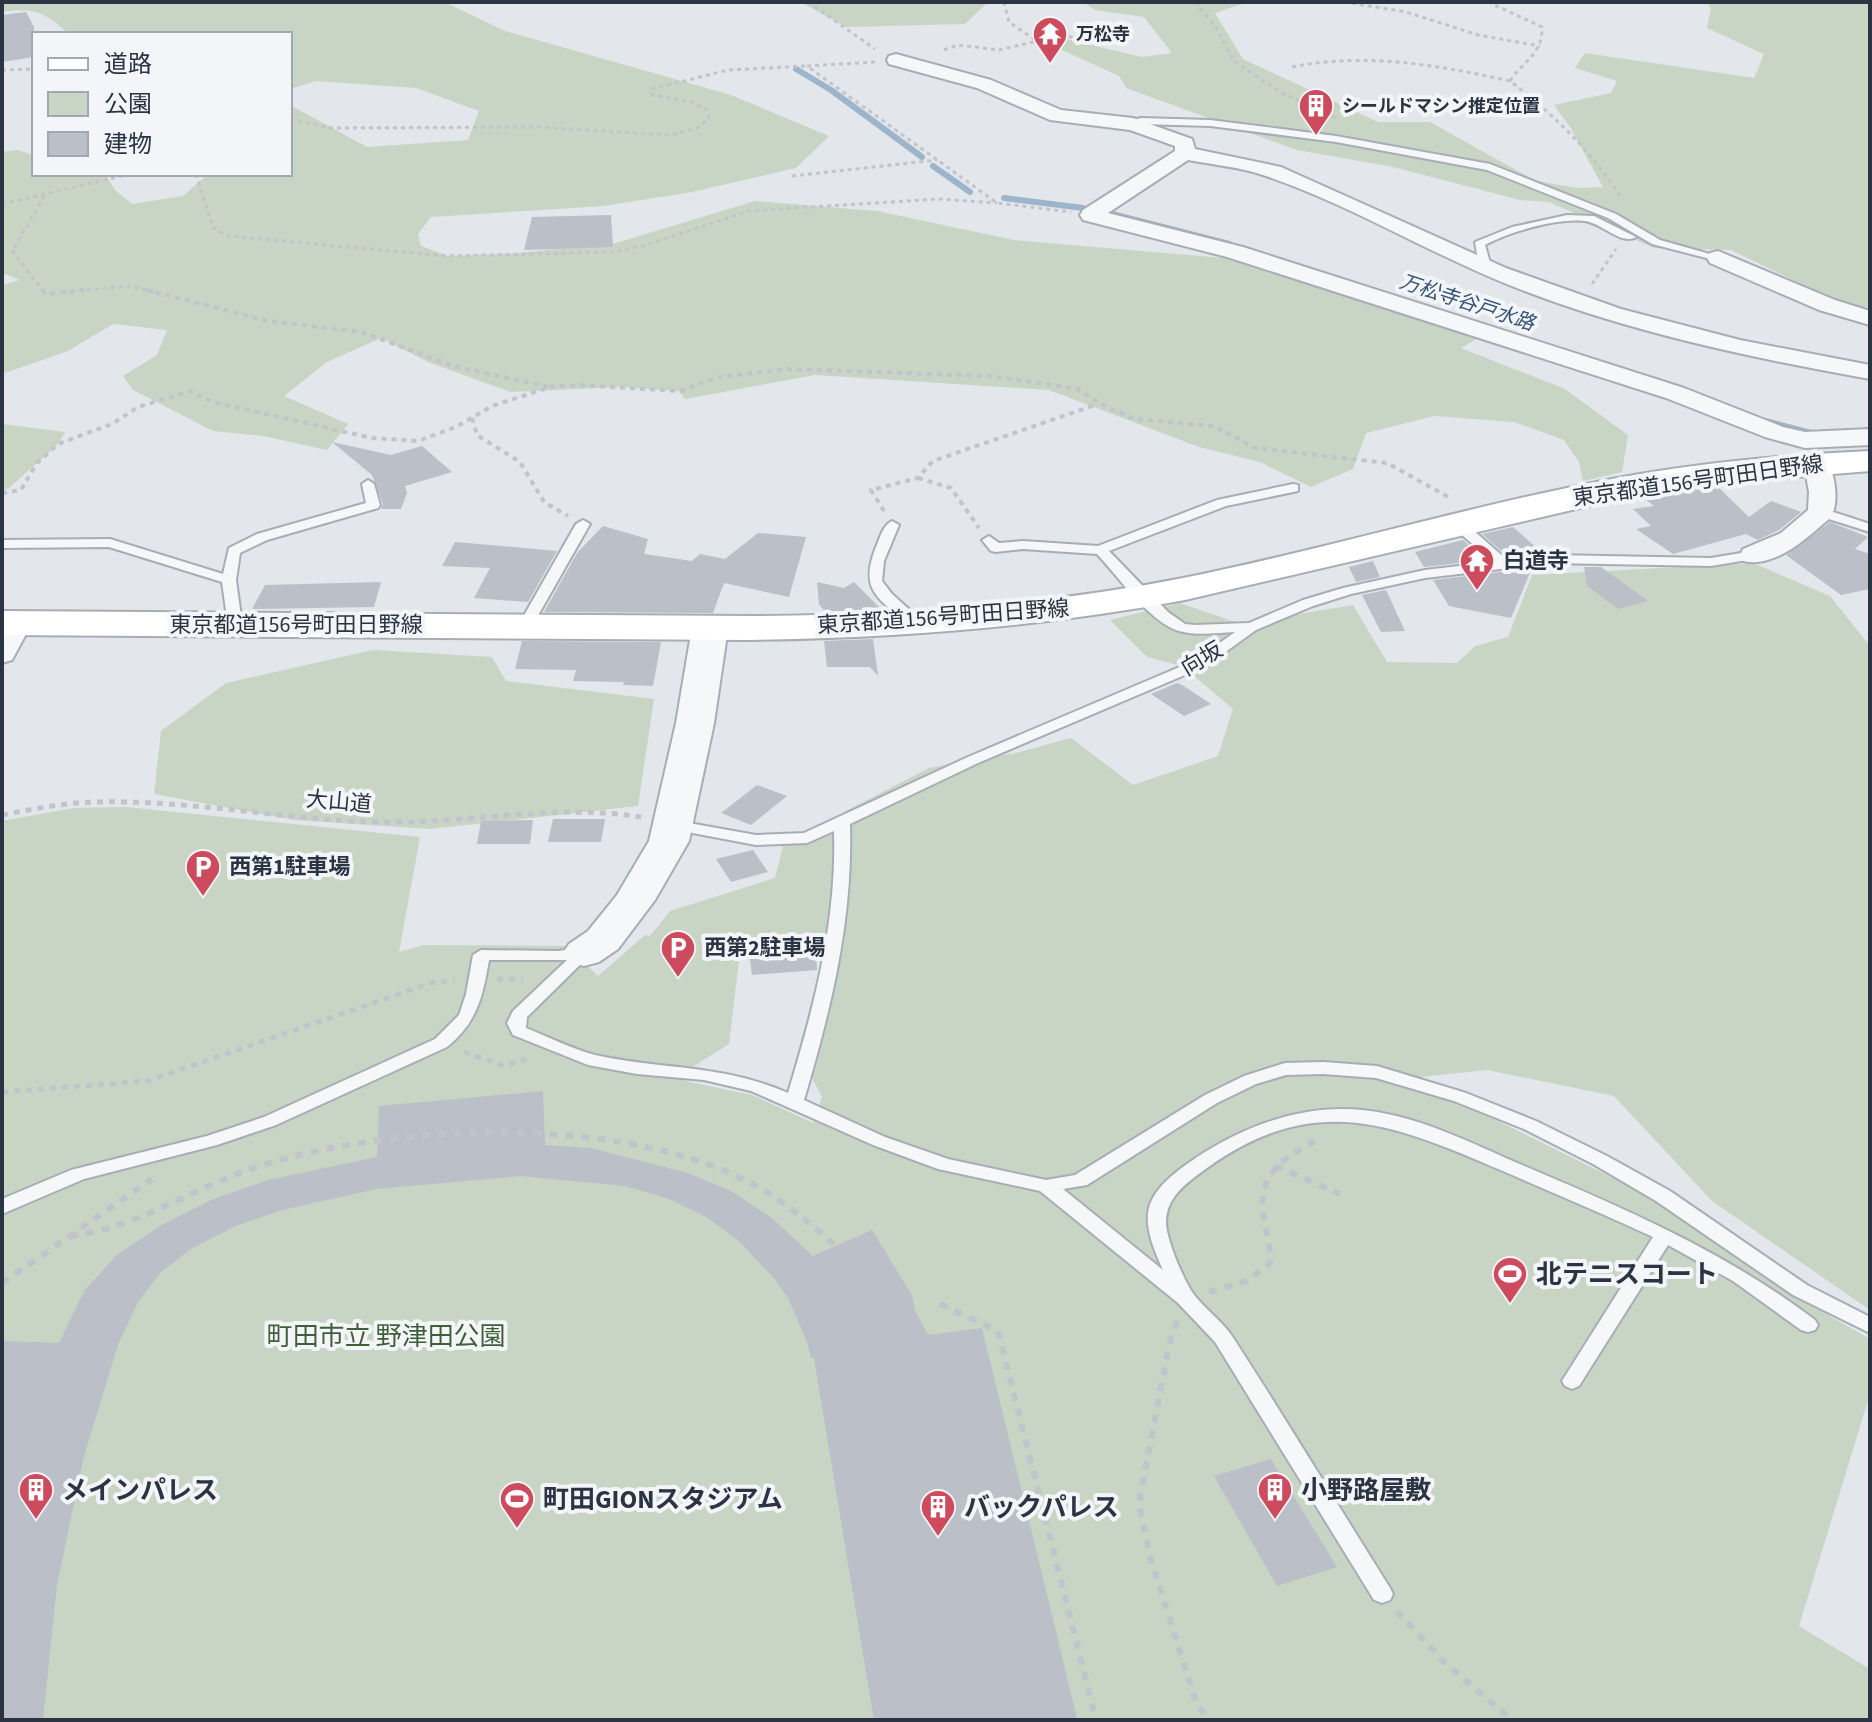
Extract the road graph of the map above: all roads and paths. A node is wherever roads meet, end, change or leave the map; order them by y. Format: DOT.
graph roads {
  1 [pos="1004,2"];
  2 [pos="1195,2"];
  3 [pos="1344,2"];
  4 [pos="1488,2"];
  5 [pos="808,3"];
  6 [pos="1037,41"];
  7 [pos="1088,41"];
  8 [pos="1540,46"];
  9 [pos="903,62"];
  10 [pos="807,66"];
  11 [pos="1292,67"];
  12 [pos="32,69"];
  13 [pos="2,70"];
  14 [pos="1510,81"];
  15 [pos="292,119"];
  16 [pos="1127,123"];
  17 [pos="1336,139"];
  18 [pos="1185,153"];
  19 [pos="938,160"];
  20 [pos="115,176"];
  21 [pos="197,176"];
  22 [pos="792,176"];
  23 [pos="45,195"];
  24 [pos="997,203"];
  25 [pos="2,204"];
  26 [pos="1628,206"];
  27 [pos="1091,215"];
  28 [pos="1626,235"];
  29 [pos="1656,242"];
  30 [pos="1718,258"];
  31 [pos="1485,266"];
  32 [pos="1573,301"];
  33 [pos="1870,318"];
  34 [pos="1870,372"];
  35 [pos="550,387"];
  36 [pos="1099,403"];
  37 [pos="472,418"];
  38 [pos="1870,437"];
  39 [pos="1870,461"];
  40 [pos="1817,464"];
  41 [pos="918,478"];
  42 [pos="368,484"];
  43 [pos="1293,488"];
  44 [pos="2,493"];
  45 [pos="1821,512"];
  46 [pos="1467,523"];
  47 [pos="583,524"];
  48 [pos="892,525"];
  49 [pos="1870,528"];
  50 [pos="989,540"];
  51 [pos="2,544"];
  52 [pos="1100,550"];
  53 [pos="1753,555"];
  54 [pos="1503,564"];
  55 [pos="229,580"];
  56 [pos="1143,598"];
  57 [pos="916,623"];
  58 [pos="235,624"];
  59 [pos="525,626"];
  60 [pos="1251,627"];
  61 [pos="710,628"];
  62 [pos="7,633"];
  63 [pos="2,815"];
  64 [pos="842,823"];
  65 [pos="672,825"];
  66 [pos="584,953"];
  67 [pos="477,979"];
  68 [pos="524,979"];
  69 [pos="441,1043"];
  70 [pos="549,1044"];
  71 [pos="2,1092"];
  72 [pos="795,1101"];
  73 [pos="1359,1116"];
  74 [pos="1275,1166"];
  75 [pos="157,1176"];
  76 [pos="1046,1186"];
  77 [pos="1340,1194"];
  78 [pos="2,1207"];
  79 [pos="1664,1235"];
  80 [pos="70,1236"];
  81 [pos="836,1246"];
  82 [pos="2,1283"];
  83 [pos="1185,1298"];
  84 [pos="940,1304"];
  85 [pos="1808,1325"];
  86 [pos="1870,1326"];
  87 [pos="1572,1381"];
  88 [pos="1382,1594"];
  89 [pos="1096,1720"];
  90 [pos="1208,1720"];
  91 [pos="1512,1720"];
  1 -- 6 [label="path"];
  2 -- 17 [label="path"];
  3 -- 8 [label="path"];
  4 -- 8 [label="path"];
  5 -- 9 [label="path"];
  6 -- 7 [label="path"];
  6 -- 9 [label="path"];
  8 -- 14 [label="path"];
  9 -- 10 [label="path"];
  9 -- 16 [label="street"];
  10 -- 15 [label="path"];
  10 -- 19 [label="path"];
  11 -- 14 [label="path"];
  12 -- 13 [label="path"];
  14 -- 26 [label="path"];
  16 -- 17 [label="lane"];
  16 -- 18 [label="street"];
  17 -- 29 [label="lane"];
  18 -- 27 [label="street"];
  18 -- 31 [label="street"];
  19 -- 22 [label="path"];
  19 -- 24 [label="path"];
  20 -- 23 [label="path"];
  21 -- 24 [label="path"];
  23 -- 25 [label="path"];
  23 -- 35 [label="path"];
  24 -- 27 [label="path"];
  27 -- 38 [label="street"];
  28 -- 29 [label="lane"];
  28 -- 31 [label="lane"];
  28 -- 32 [label="path"];
  29 -- 30 [label="lane"];
  30 -- 33 [label="street"];
  31 -- 32 [label="street"];
  32 -- 34 [label="street"];
  35 -- 36 [label="path"];
  35 -- 37 [label="path"];
  36 -- 41 [label="path"];
  36 -- 46 [label="path"];
  37 -- 44 [label="path"];
  37 -- 47 [label="path"];
  39 -- 40 [label="main road, 東京都道156号町田日野線"];
  40 -- 45 [label="street"];
  40 -- 46 [label="main road, 東京都道156号町田日野線"];
  41 -- 48 [label="path"];
  41 -- 50 [label="path"];
  42 -- 55 [label="lane"];
  43 -- 52 [label="lane"];
  45 -- 49 [label="lane"];
  45 -- 53 [label="street"];
  46 -- 54 [label="lane"];
  46 -- 56 [label="main road, 東京都道156号町田日野線"];
  47 -- 59 [label="lane"];
  48 -- 57 [label="lane"];
  50 -- 52 [label="lane"];
  51 -- 55 [label="lane"];
  52 -- 56 [label="lane"];
  53 -- 54 [label="lane, 向坂"];
  54 -- 60 [label="lane, 向坂"];
  55 -- 58 [label="lane"];
  56 -- 57 [label="main road, 東京都道156号町田日野線"];
  56 -- 60 [label="lane"];
  57 -- 61 [label="main road, 東京都道156号町田日野線"];
  58 -- 59 [label="main road, 東京都道156号町田日野線"];
  58 -- 62 [label="main road, 東京都道156号町田日野線"];
  59 -- 61 [label="main road, 東京都道156号町田日野線"];
  60 -- 64 [label="lane, 向坂"];
  61 -- 65 [label="street"];
  63 -- 65 [label="path, 大山道"];
  64 -- 65 [label="lane, 向坂"];
  64 -- 72 [label="lane"];
  65 -- 66 [label="street"];
  66 -- 67 [label="lane"];
  66 -- 70 [label="lane"];
  67 -- 68 [label="path"];
  67 -- 69 [label="lane"];
  67 -- 71 [label="path"];
  69 -- 70 [label="path"];
  69 -- 78 [label="lane"];
  70 -- 72 [label="lane"];
  72 -- 76 [label="lane"];
  73 -- 74 [label="path"];
  73 -- 79 [label="lane"];
  73 -- 83 [label="lane"];
  74 -- 77 [label="path"];
  74 -- 83 [label="path"];
  75 -- 80 [label="path"];
  76 -- 83 [label="lane"];
  76 -- 86 [label="lane"];
  79 -- 85 [label="lane"];
  79 -- 87 [label="lane"];
  80 -- 81 [label="path"];
  80 -- 82 [label="path"];
  83 -- 88 [label="lane"];
  83 -- 90 [label="path"];
  84 -- 89 [label="path"];
  88 -- 91 [label="path"];
}
